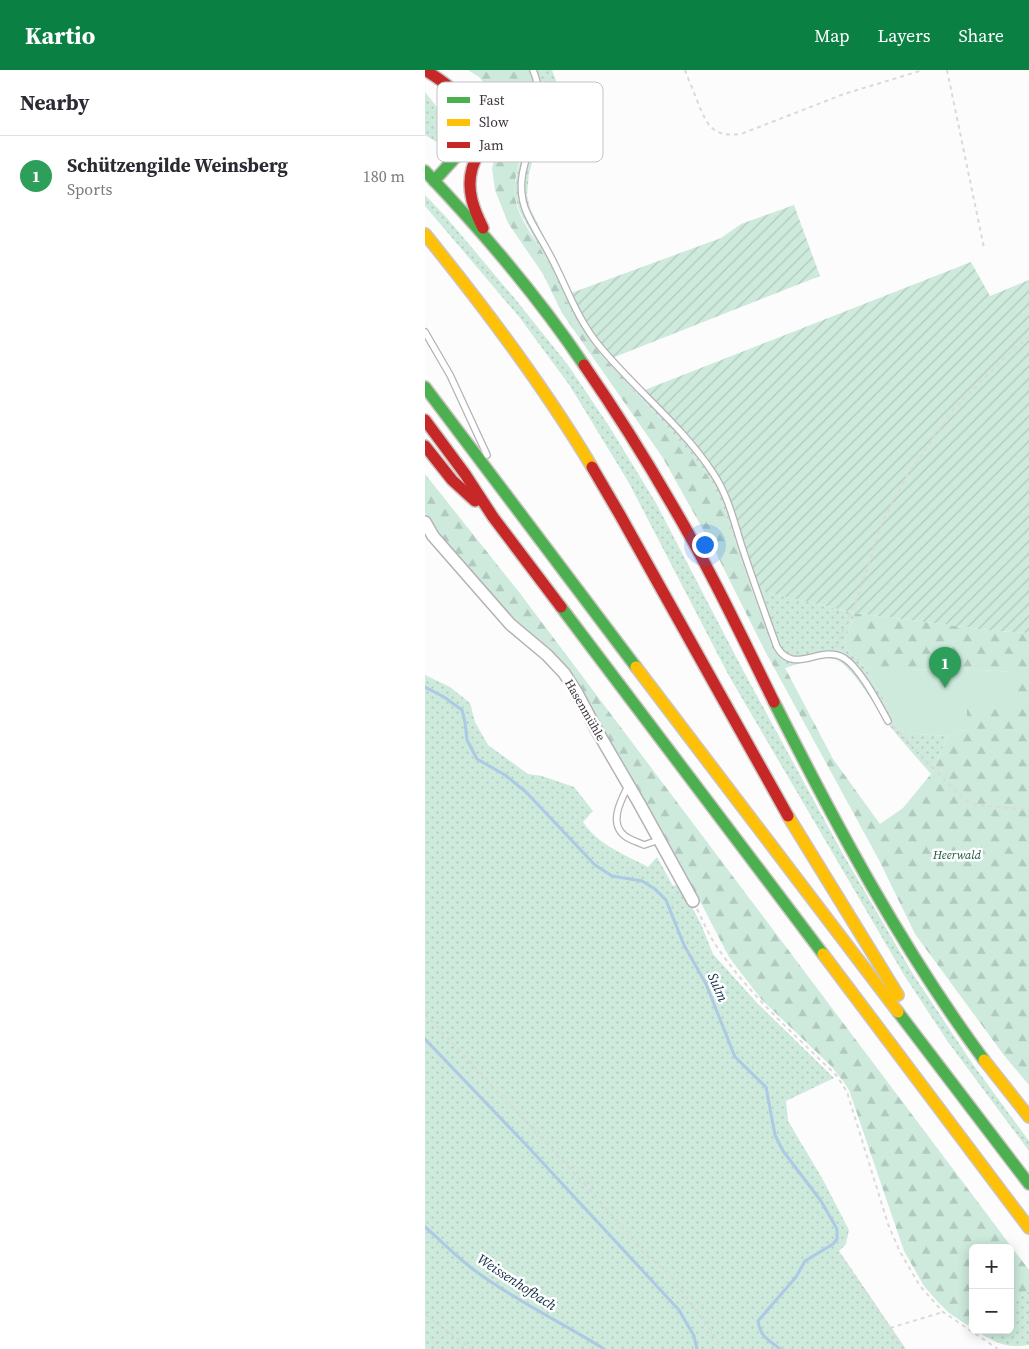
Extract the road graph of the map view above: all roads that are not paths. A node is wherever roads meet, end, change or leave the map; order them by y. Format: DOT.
graph roads {
  1 [pos="425,70"];
  2 [pos="533,70"];
  3 [pos="444,82"];
  4 [pos="538,82"];
  5 [pos="453,162"];
  6 [pos="476,162"];
  7 [pos="525,162"];
  8 [pos="425,172"];
  9 [pos="471,172"];
  10 [pos="434,181"];
  11 [pos="425,234"];
  12 [pos="489,242"];
  13 [pos="425,332"];
  14 [pos="425,387"];
  15 [pos="425,420"];
  16 [pos="425,446"];
  17 [pos="504,491"];
  18 [pos="493,517"];
  19 [pos="425,522"];
  20 [pos="888,720"];
  21 [pos="629,784"];
  22 [pos="659,840"];
  23 [pos="693,900"];
  24 [pos="935,1060"];
  25 [pos="1029,1117"];
  26 [pos="1029,1184"];
  27 [pos="1029,1228"];
  1 -- 3 [label="main road"];
  2 -- 4 [label="lane"];
  5 -- 10 [label="main road"];
  6 -- 9 [label="main road"];
  7 -- 20 [label="lane"];
  8 -- 10 [label="main road"];
  9 -- 10 [label="main road"];
  9 -- 12 [label="main road"];
  10 -- 12 [label="main road"];
  11 -- 24 [label="main road"];
  12 -- 25 [label="main road"];
  13 -- 17 [label="lane"];
  14 -- 17 [label="main road"];
  15 -- 18 [label="main road"];
  16 -- 18 [label="main road"];
  17 -- 24 [label="main road"];
  18 -- 27 [label="main road"];
  19 -- 21 [label="street, Hasenmühle"];
  21 -- 22 [label="street, Hasenmühle"];
  21 -- 22 [label="lane"];
  22 -- 23 [label="street, Hasenmühle"];
  24 -- 26 [label="main road"];
}
